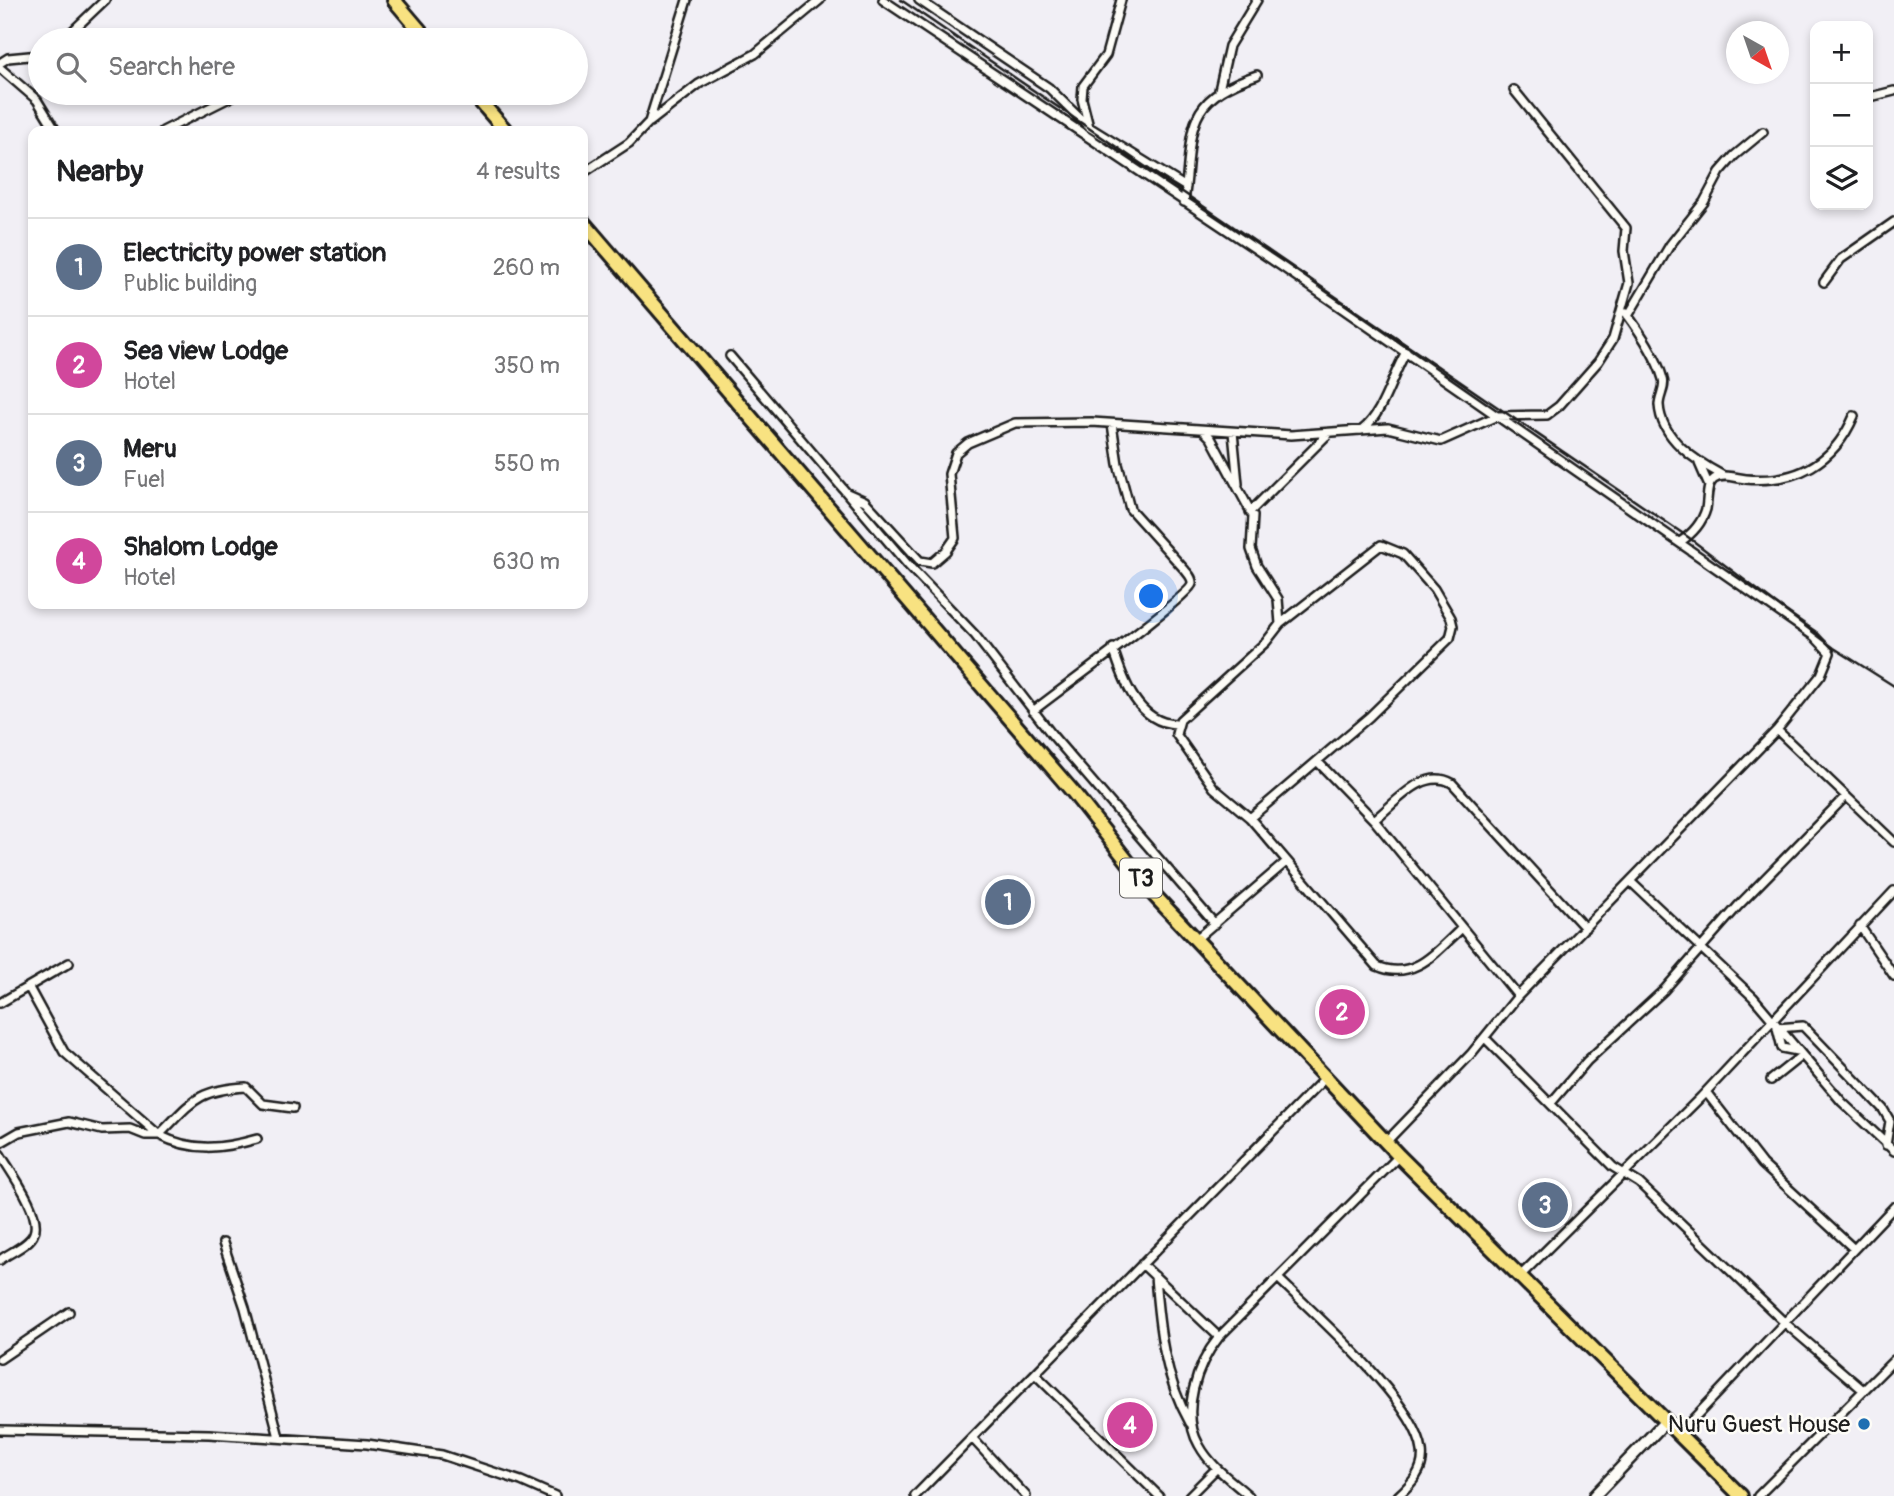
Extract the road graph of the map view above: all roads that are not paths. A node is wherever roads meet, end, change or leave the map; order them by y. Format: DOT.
graph roads {
  1 [pos="105,0"];
  2 [pos="394,0"];
  3 [pos="687,0"];
  4 [pos="820,0"];
  5 [pos="883,0"];
  6 [pos="919,0"];
  7 [pos="1121,0"];
  8 [pos="1257,0"];
  9 [pos="76,28"];
  10 [pos="418,28"];
  11 [pos="28,56"];
  12 [pos="0,65"];
  13 [pos="1257,75"];
  14 [pos="1219,90"];
  15 [pos="1514,90"];
  16 [pos="28,91"];
  17 [pos="1894,92"];
  18 [pos="1874,96"];
  19 [pos="40,105"];
  20 [pos="215,105"];
  21 [pos="483,105"];
  22 [pos="649,122"];
  23 [pos="54,126"];
  24 [pos="173,126"];
  25 [pos="502,126"];
  26 [pos="1089,127"];
  27 [pos="1763,132"];
  28 [pos="588,170"];
  29 [pos="1186,187"];
  30 [pos="1184,202"];
  31 [pos="1894,222"];
  32 [pos="588,228"];
  33 [pos="1824,282"];
  34 [pos="1625,313"];
  35 [pos="1406,352"];
  36 [pos="730,356"];
  37 [pos="1497,416"];
  38 [pos="1854,416"];
  39 [pos="1112,424"];
  40 [pos="1361,430"];
  41 [pos="1204,431"];
  42 [pos="1233,432"];
  43 [pos="1327,434"];
  44 [pos="1698,462"];
  45 [pos="1723,475"];
  46 [pos="1238,484"];
  47 [pos="1709,486"];
  48 [pos="847,493"];
  49 [pos="1250,512"];
  50 [pos="1680,542"];
  51 [pos="1280,624"];
  52 [pos="1113,648"];
  53 [pos="1033,710"];
  54 [pos="1176,724"];
  55 [pos="1777,730"];
  56 [pos="1317,761"];
  57 [pos="1845,796"];
  58 [pos="1250,818"];
  59 [pos="1374,820"];
  60 [pos="1894,842"];
  61 [pos="1286,862"];
  62 [pos="1631,882"];
  63 [pos="1894,891"];
  64 [pos="1214,924"];
  65 [pos="1860,926"];
  66 [pos="1462,929"];
  67 [pos="1585,929"];
  68 [pos="1195,940"];
  69 [pos="1701,947"];
  70 [pos="69,963"];
  71 [pos="1894,976"];
  72 [pos="29,988"];
  73 [pos="1518,996"];
  74 [pos="0,1003"];
  75 [pos="1771,1021"];
  76 [pos="1777,1028"];
  77 [pos="1485,1038"];
  78 [pos="1799,1053"];
  79 [pos="1325,1078"];
  80 [pos="1771,1080"];
  81 [pos="1706,1092"];
  82 [pos="1551,1103"];
  83 [pos="293,1108"];
  84 [pos="159,1135"];
  85 [pos="257,1139"];
  86 [pos="1386,1142"];
  87 [pos="0,1143"];
  88 [pos="1886,1145"];
  89 [pos="1894,1151"];
  90 [pos="0,1154"];
  91 [pos="1399,1156"];
  92 [pos="1623,1174"];
  93 [pos="1894,1207"];
  94 [pos="223,1243"];
  95 [pos="1854,1249"];
  96 [pos="0,1260"];
  97 [pos="1142,1264"];
  98 [pos="1155,1276"];
  99 [pos="1519,1277"];
  100 [pos="1279,1279"];
  101 [pos="69,1312"];
  102 [pos="1785,1322"];
  103 [pos="1219,1337"];
  104 [pos="1,1356"];
  105 [pos="1894,1360"];
  106 [pos="1035,1374"];
  107 [pos="1862,1390"];
  108 [pos="1665,1422"];
  109 [pos="1192,1426"];
  110 [pos="0,1430"];
  111 [pos="1678,1436"];
  112 [pos="279,1437"];
  113 [pos="973,1439"];
  114 [pos="1216,1469"];
  115 [pos="555,1496"];
  116 [pos="915,1496"];
  117 [pos="1026,1496"];
  118 [pos="1159,1496"];
  119 [pos="1189,1496"];
  120 [pos="1249,1496"];
  121 [pos="1398,1496"];
  122 [pos="1594,1496"];
  123 [pos="1741,1496"];
  124 [pos="1758,1496"];
  1 -- 9 [label="street"];
  2 -- 10 [label="highway"];
  3 -- 22 [label="street"];
  4 -- 22 [label="street"];
  5 -- 30 [label="street"];
  6 -- 26 [label="street"];
  7 -- 26 [label="street"];
  8 -- 14 [label="street"];
  11 -- 12 [label="street"];
  12 -- 16 [label="street"];
  13 -- 14 [label="street"];
  14 -- 29 [label="street"];
  15 -- 34 [label="street"];
  17 -- 18 [label="street"];
  19 -- 23 [label="street"];
  20 -- 24 [label="street"];
  21 -- 25 [label="highway"];
  22 -- 28 [label="street"];
  26 -- 29 [label="street"];
  27 -- 34 [label="street"];
  29 -- 30 [label="street"];
  30 -- 35 [label="street"];
  31 -- 33 [label="street"];
  32 -- 68 [label="highway, T3"];
  34 -- 37 [label="street"];
  34 -- 44 [label="street"];
  35 -- 37 [label="street"];
  35 -- 40 [label="street"];
  36 -- 48 [label="street"];
  37 -- 40 [label="street"];
  37 -- 50 [label="street"];
  38 -- 45 [label="street"];
  39 -- 41 [label="street"];
  39 -- 48 [label="street"];
  39 -- 52 [label="street"];
  40 -- 43 [label="street"];
  41 -- 42 [label="street"];
  41 -- 46 [label="street"];
  42 -- 43 [label="street"];
  42 -- 46 [label="street"];
  43 -- 49 [label="street"];
  44 -- 45 [label="street"];
  44 -- 47 [label="street"];
  45 -- 47 [label="street"];
  46 -- 49 [label="street"];
  47 -- 50 [label="street"];
  48 -- 53 [label="street"];
  49 -- 51 [label="street"];
  50 -- 55 [label="street"];
  51 -- 54 [label="street"];
  51 -- 56 [label="street"];
  52 -- 53 [label="street"];
  52 -- 54 [label="street"];
  53 -- 64 [label="street"];
  54 -- 58 [label="street"];
  55 -- 57 [label="street"];
  55 -- 62 [label="street"];
  56 -- 58 [label="street"];
  56 -- 59 [label="street"];
  57 -- 60 [label="street"];
  57 -- 69 [label="street"];
  58 -- 61 [label="street"];
  59 -- 66 [label="street"];
  59 -- 67 [label="street"];
  61 -- 64 [label="street"];
  61 -- 66 [label="street"];
  62 -- 67 [label="street"];
  62 -- 69 [label="street"];
  63 -- 65 [label="street"];
  64 -- 68 [label="street"];
  65 -- 71 [label="street"];
  65 -- 75 [label="street"];
  66 -- 73 [label="street"];
  67 -- 73 [label="street"];
  68 -- 79 [label="highway, T3"];
  69 -- 75 [label="street"];
  69 -- 82 [label="street"];
  70 -- 72 [label="street"];
  72 -- 74 [label="street"];
  72 -- 84 [label="street"];
  73 -- 77 [label="street"];
  75 -- 76 [label="street"];
  75 -- 81 [label="street"];
  76 -- 78 [label="street"];
  76 -- 88 [label="street"];
  77 -- 82 [label="street"];
  77 -- 86 [label="street"];
  78 -- 80 [label="street"];
  78 -- 88 [label="street"];
  79 -- 86 [label="highway, T3"];
  79 -- 97 [label="street"];
  81 -- 92 [label="street"];
  81 -- 95 [label="street"];
  82 -- 92 [label="street"];
  83 -- 84 [label="street"];
  84 -- 85 [label="street"];
  84 -- 87 [label="street"];
  86 -- 91 [label="highway, T3"];
  88 -- 89 [label="street"];
  90 -- 96 [label="street"];
  91 -- 99 [label="highway, T3"];
  91 -- 100 [label="street"];
  92 -- 99 [label="street"];
  92 -- 102 [label="street"];
  93 -- 95 [label="street"];
  94 -- 112 [label="street"];
  95 -- 102 [label="street"];
  97 -- 98 [label="street"];
  97 -- 106 [label="street"];
  98 -- 103 [label="street"];
  98 -- 109 [label="street"];
  99 -- 108 [label="highway, T3"];
  100 -- 103 [label="street"];
  100 -- 121 [label="street"];
  101 -- 104 [label="street"];
  102 -- 107 [label="street"];
  102 -- 111 [label="street"];
  103 -- 109 [label="street"];
  105 -- 107 [label="street"];
  106 -- 113 [label="street"];
  106 -- 118 [label="street"];
  107 -- 124 [label="street"];
  108 -- 111 [label="highway, T3"];
  108 -- 122 [label="street"];
  109 -- 114 [label="street"];
  110 -- 112 [label="street"];
  111 -- 123 [label="highway, T3"];
  112 -- 115 [label="street"];
  113 -- 116 [label="street"];
  113 -- 117 [label="street"];
  114 -- 119 [label="street"];
  114 -- 120 [label="street"];
}
